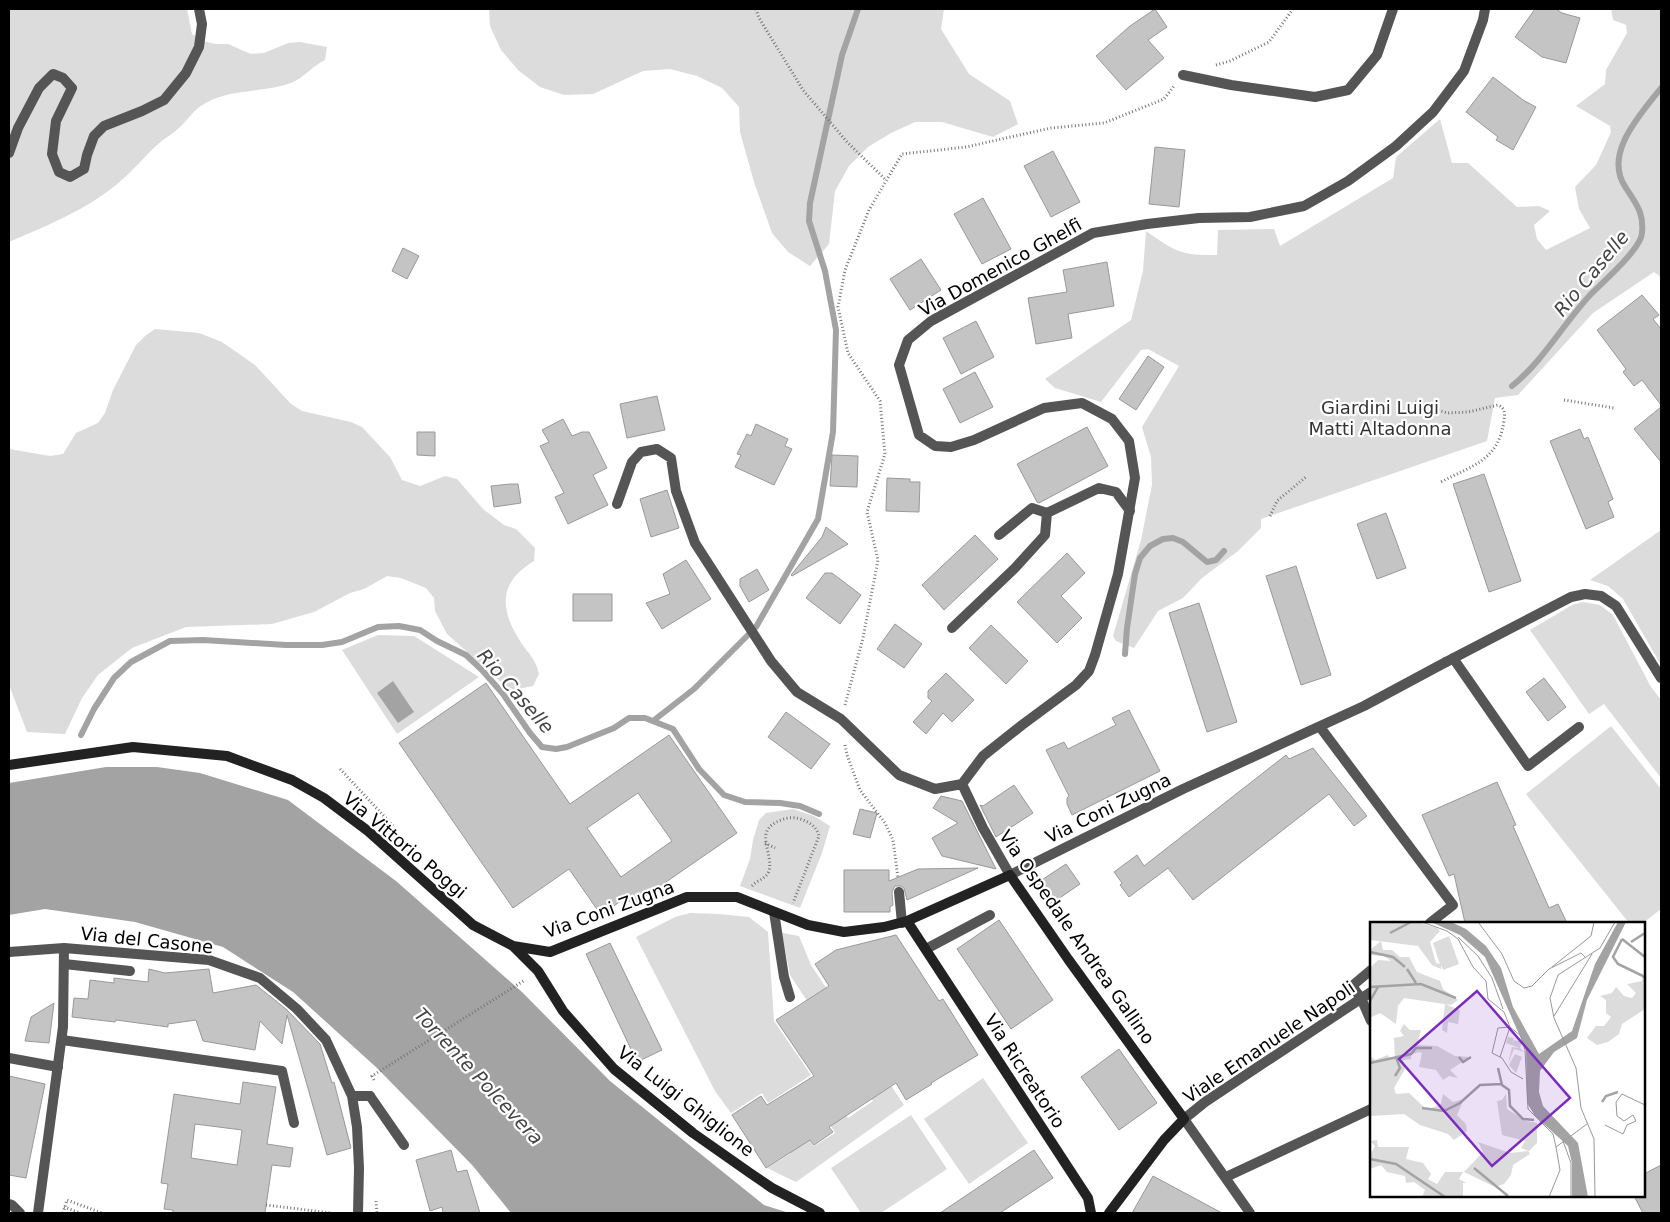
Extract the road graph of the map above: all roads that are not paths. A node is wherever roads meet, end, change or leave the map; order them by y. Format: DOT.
graph roads {
  1 [pos="199,9"];
  2 [pos="1393,9"];
  3 [pos="1485,9"];
  4 [pos="1183,75"];
  5 [pos="9,153"];
  6 [pos="617,504"];
  7 [pos="1130,510"];
  8 [pos="1047,513"];
  9 [pos="999,535"];
  10 [pos="952,628"];
  11 [pos="1450,660"];
  12 [pos="1661,678"];
  13 [pos="1320,727"];
  14 [pos="1579,727"];
  15 [pos="9,765"];
  16 [pos="962,784"];
  17 [pos="1010,875"];
  18 [pos="899,892"];
  19 [pos="774,912"];
  20 [pos="990,914"];
  21 [pos="904,922"];
  22 [pos="1431,922"];
  23 [pos="513,946"];
  24 [pos="64,948"];
  25 [pos="926,949"];
  26 [pos="9,952"];
  27 [pos="64,964"];
  28 [pos="130,970"];
  29 [pos="1370,971"];
  30 [pos="1370,993"];
  31 [pos="790,997"];
  32 [pos="1361,998"];
  33 [pos="1370,1019"];
  34 [pos="62,1040"];
  35 [pos="9,1058"];
  36 [pos="55,1066"];
  37 [pos="352,1096"];
  38 [pos="1370,1109"];
  39 [pos="1184,1119"];
  40 [pos="294,1123"];
  41 [pos="404,1145"];
  42 [pos="1226,1177"];
  43 [pos="9,1204"];
  44 [pos="20,1213"];
  45 [pos="38,1213"];
  46 [pos="358,1213"];
  47 [pos="820,1213"];
  48 [pos="1091,1213"];
  49 [pos="1109,1213"];
  50 [pos="1250,1213"];
  1 -- 5 [label="street"];
  2 -- 4 [label="street"];
  3 -- 7 [label="street, Via Domenico Ghelfi"];
  6 -- 16 [label="street"];
  7 -- 8 [label="street"];
  7 -- 16 [label="street, Via Domenico Ghelfi"];
  8 -- 9 [label="street"];
  8 -- 10 [label="street"];
  11 -- 12 [label="street, Via Coni Zugna"];
  11 -- 13 [label="street, Via Coni Zugna"];
  11 -- 14 [label="street"];
  13 -- 17 [label="street, Via Coni Zugna"];
  13 -- 22 [label="street"];
  15 -- 23 [label="street, Via Vittorio Poggi"];
  16 -- 17 [label="street, Via Ospedale Andrea Gallino"];
  17 -- 21 [label="street, Via Coni Zugna"];
  17 -- 39 [label="street, Via Ospedale Andrea Gallino"];
  18 -- 21 [label="street"];
  19 -- 21 [label="street, Via Coni Zugna"];
  19 -- 23 [label="street, Via Coni Zugna"];
  19 -- 31 [label="street"];
  20 -- 25 [label="street"];
  21 -- 25 [label="street, Via Ricreatorio"];
  23 -- 47 [label="street, Via Luigi Ghiglione"];
  24 -- 26 [label="street, Via del Casone"];
  24 -- 27 [label="street"];
  24 -- 37 [label="street, Via del Casone"];
  25 -- 48 [label="street, Via Ricreatorio"];
  27 -- 28 [label="street"];
  27 -- 34 [label="street"];
  29 -- 32 [label="street"];
  30 -- 32 [label="street, Viale Emanuele Napoli"];
  32 -- 33 [label="street"];
  32 -- 39 [label="street, Viale Emanuele Napoli"];
  34 -- 36 [label="street"];
  34 -- 40 [label="street"];
  35 -- 36 [label="street"];
  36 -- 45 [label="street"];
  37 -- 41 [label="street"];
  37 -- 46 [label="street, Via del Casone"];
  38 -- 42 [label="street"];
  39 -- 42 [label="street, Via Ospedale Andrea Gallino"];
  39 -- 49 [label="street"];
  42 -- 50 [label="street, Via Ospedale Andrea Gallino"];
  43 -- 44 [label="street"];
}
